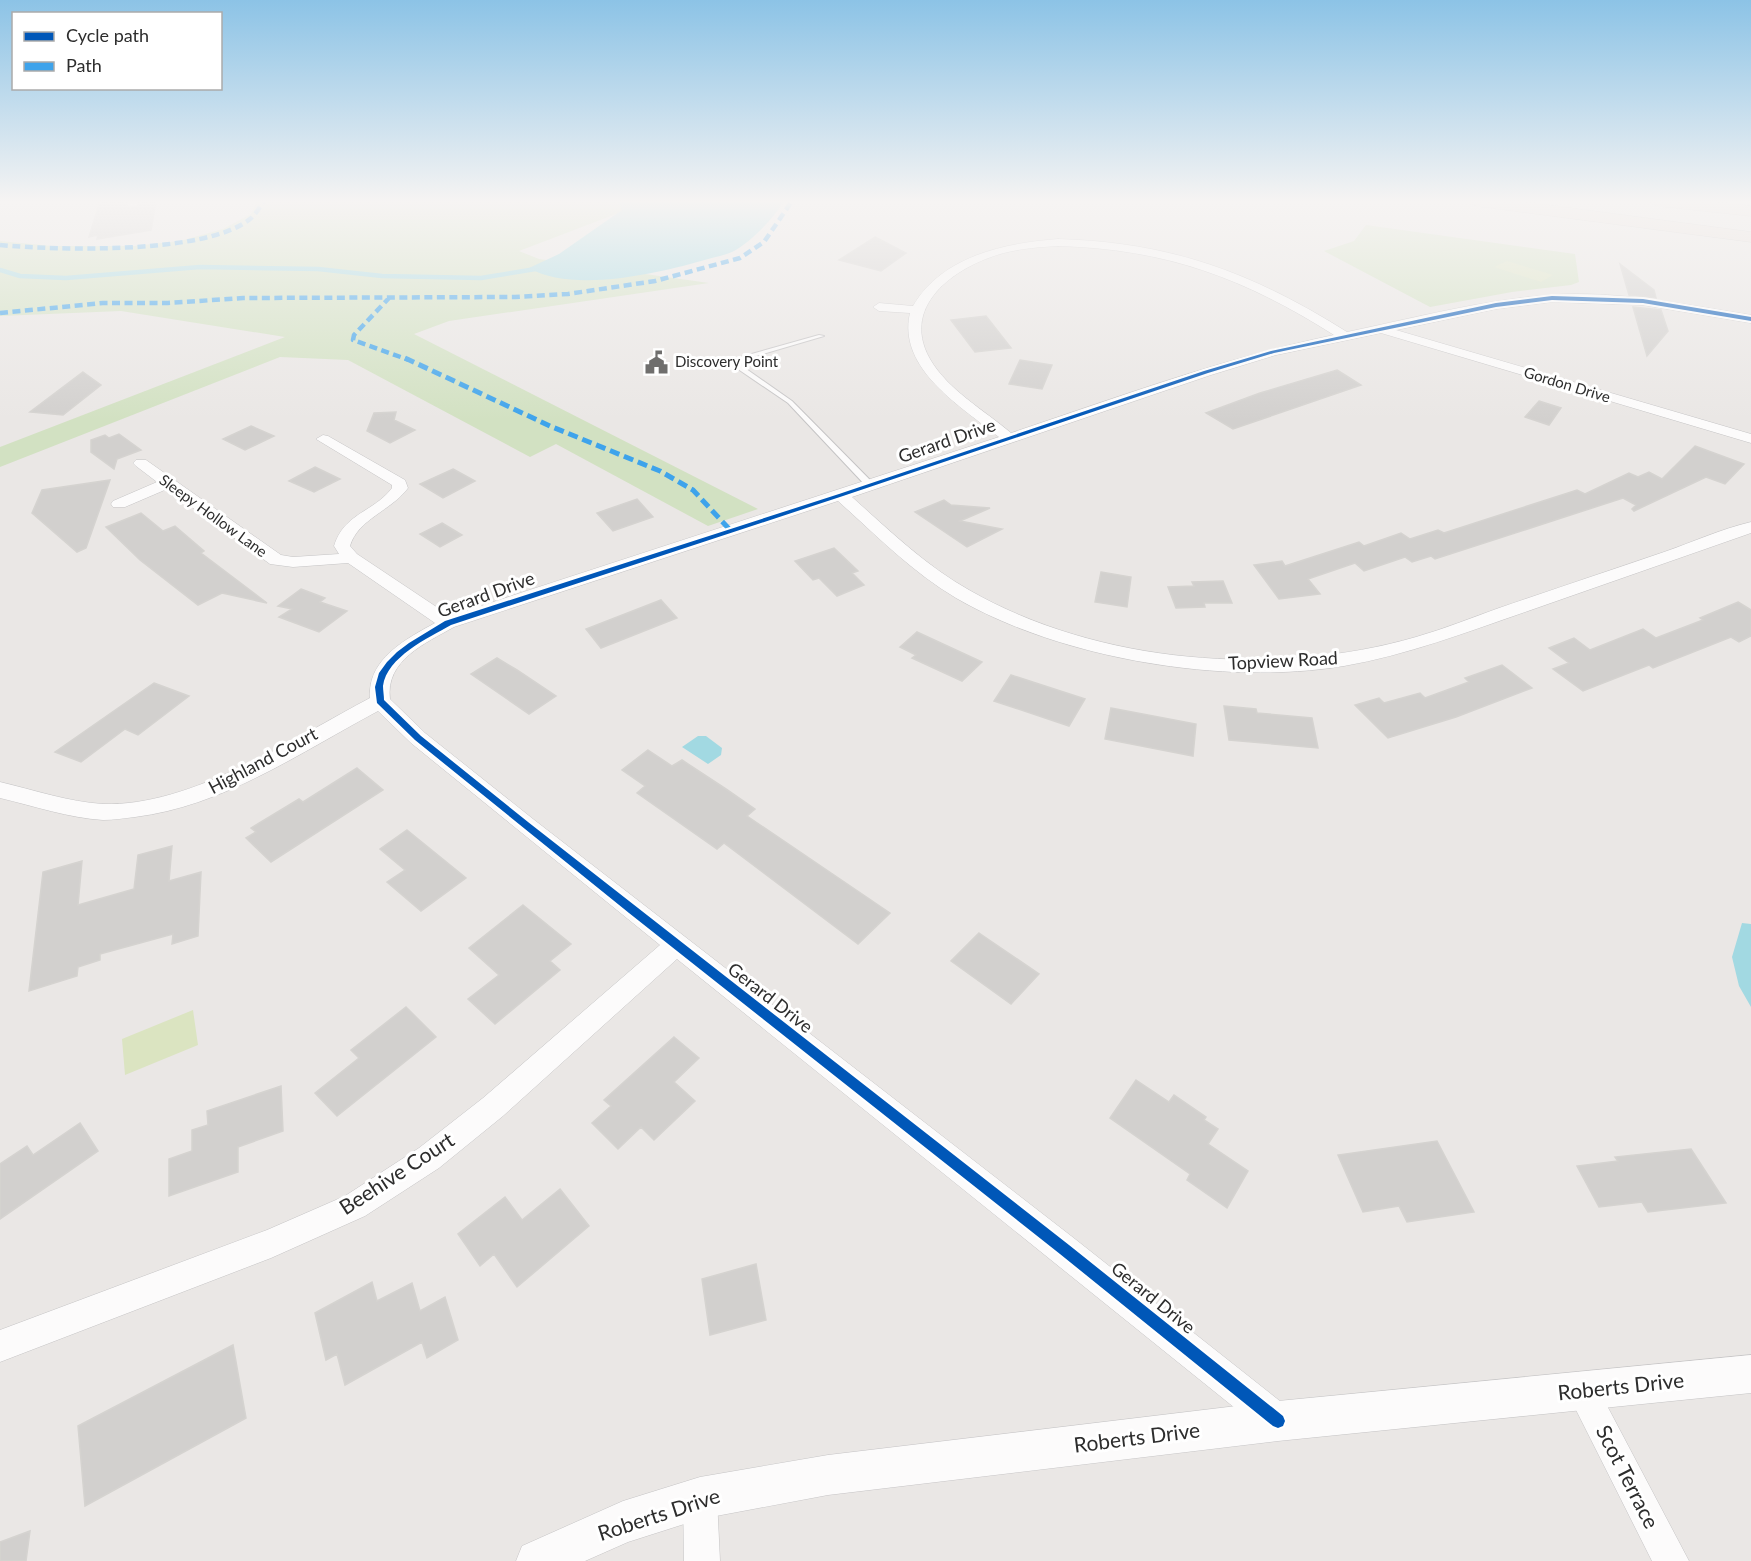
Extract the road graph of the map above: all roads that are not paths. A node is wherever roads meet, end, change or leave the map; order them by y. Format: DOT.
graph roads {
  1 [pos="949,274"];
  2 [pos="1229,274"];
  3 [pos="879,307"];
  4 [pos="915,310"];
  5 [pos="1751,320"];
  6 [pos="1382,330"];
  7 [pos="821,336"];
  8 [pos="1344,336"];
  9 [pos="1010,438"];
  10 [pos="323,439"];
  11 [pos="1751,439"];
  12 [pos="141,463"];
  13 [pos="168,483"];
  14 [pos="870,484"];
  15 [pos="841,495"];
  16 [pos="119,504"];
  17 [pos="1751,527"];
  18 [pos="351,558"];
  19 [pos="448,623"];
  20 [pos="380,701"];
  21 [pos="0,790"];
  22 [pos="676,946"];
  23 [pos="0,1346"];
  24 [pos="1751,1374"];
  25 [pos="1583,1392"];
  26 [pos="1278,1421"];
  27 [pos="700,1498"];
  28 [pos="537,1561"];
  29 [pos="702,1561"];
  30 [pos="1671,1561"];
  1 -- 4 [label="street"];
  2 -- 8 [label="street"];
  3 -- 4 [label="street"];
  4 -- 9 [label="street"];
  5 -- 6 [label="street, Gerard Drive"];
  6 -- 8 [label="street, Gerard Drive"];
  6 -- 11 [label="street, Gordon Drive"];
  7 -- 14 [label="lane"];
  8 -- 9 [label="street, Gerard Drive"];
  9 -- 14 [label="street, Gerard Drive"];
  10 -- 18 [label="street"];
  12 -- 13 [label="street, Sleepy Hollow Lane"];
  13 -- 16 [label="street"];
  13 -- 18 [label="street, Sleepy Hollow Lane"];
  14 -- 15 [label="street, Gerard Drive"];
  15 -- 17 [label="street, Topview Road"];
  15 -- 19 [label="street, Gerard Drive"];
  18 -- 19 [label="street"];
  19 -- 20 [label="street, Gerard Drive"];
  20 -- 21 [label="street, Highland Court"];
  20 -- 22 [label="street, Gerard Drive"];
  22 -- 23 [label="street, Beehive Court"];
  22 -- 26 [label="street, Gerard Drive"];
  24 -- 25 [label="street, Roberts Drive"];
  25 -- 26 [label="street, Roberts Drive"];
  25 -- 30 [label="street, Scot Terrace"];
  26 -- 27 [label="street, Roberts Drive"];
  27 -- 28 [label="street, Roberts Drive"];
  27 -- 29 [label="street"];
}
